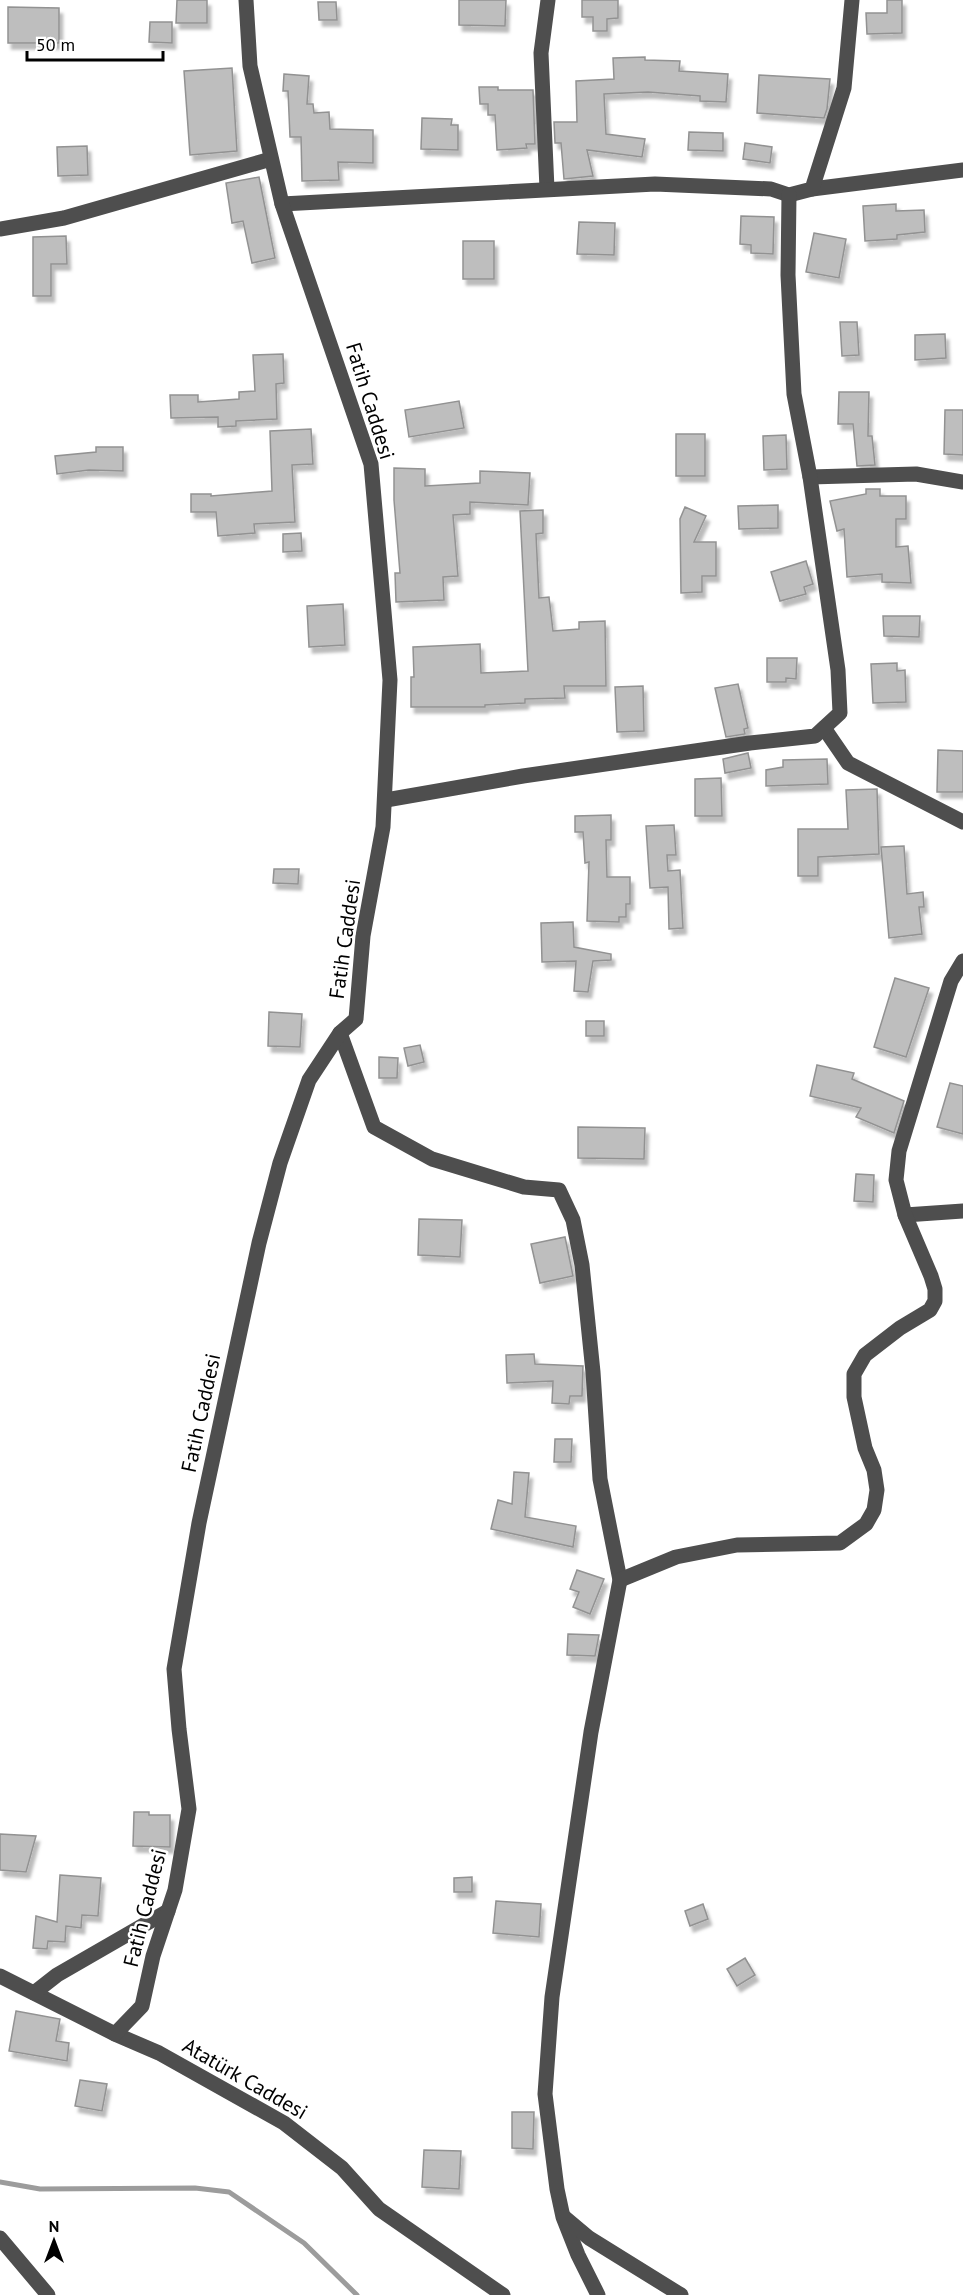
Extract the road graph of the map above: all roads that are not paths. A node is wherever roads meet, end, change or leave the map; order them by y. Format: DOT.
graph roads {
  1 [pos="246,0"];
  2 [pos="548,0"];
  3 [pos="852,0"];
  4 [pos="271,159"];
  5 [pos="963,170"];
  6 [pos="547,189"];
  7 [pos="812,189"];
  8 [pos="789,195"];
  9 [pos="282,204"];
  10 [pos="0,229"];
  11 [pos="810,477"];
  12 [pos="963,482"];
  13 [pos="825,728"];
  14 [pos="386,800"];
  15 [pos="963,822"];
  16 [pos="963,961"];
  17 [pos="340,1033"];
  18 [pos="963,1211"];
  19 [pos="905,1215"];
  20 [pos="620,1580"];
  21 [pos="168,1911"];
  22 [pos="0,1977"];
  23 [pos="34,1993"];
  24 [pos="115,2034"];
  25 [pos="563,2217"];
  26 [pos="0,2238"];
  27 [pos="48,2295"];
  28 [pos="503,2295"];
  29 [pos="598,2295"];
  30 [pos="681,2295"];
  1 -- 4 [label="street, Fatih Caddesi"];
  2 -- 6 [label="street"];
  3 -- 7 [label="street"];
  4 -- 9 [label="street, Fatih Caddesi"];
  4 -- 10 [label="street"];
  5 -- 7 [label="street"];
  6 -- 8 [label="street"];
  6 -- 9 [label="street"];
  7 -- 8 [label="street"];
  8 -- 11 [label="street"];
  9 -- 14 [label="street, Fatih Caddesi"];
  11 -- 12 [label="street"];
  11 -- 13 [label="street"];
  13 -- 14 [label="street"];
  13 -- 15 [label="street"];
  14 -- 17 [label="street, Fatih Caddesi"];
  16 -- 19 [label="street"];
  17 -- 20 [label="street"];
  17 -- 21 [label="street, Fatih Caddesi"];
  18 -- 19 [label="street"];
  19 -- 20 [label="street"];
  20 -- 25 [label="street"];
  21 -- 23 [label="street"];
  21 -- 24 [label="street, Fatih Caddesi"];
  22 -- 23 [label="street, Atatürk Caddesi"];
  23 -- 24 [label="street, Atatürk Caddesi"];
  24 -- 28 [label="street, Atatürk Caddesi"];
  25 -- 29 [label="street"];
  25 -- 30 [label="street"];
  26 -- 27 [label="street"];
}
